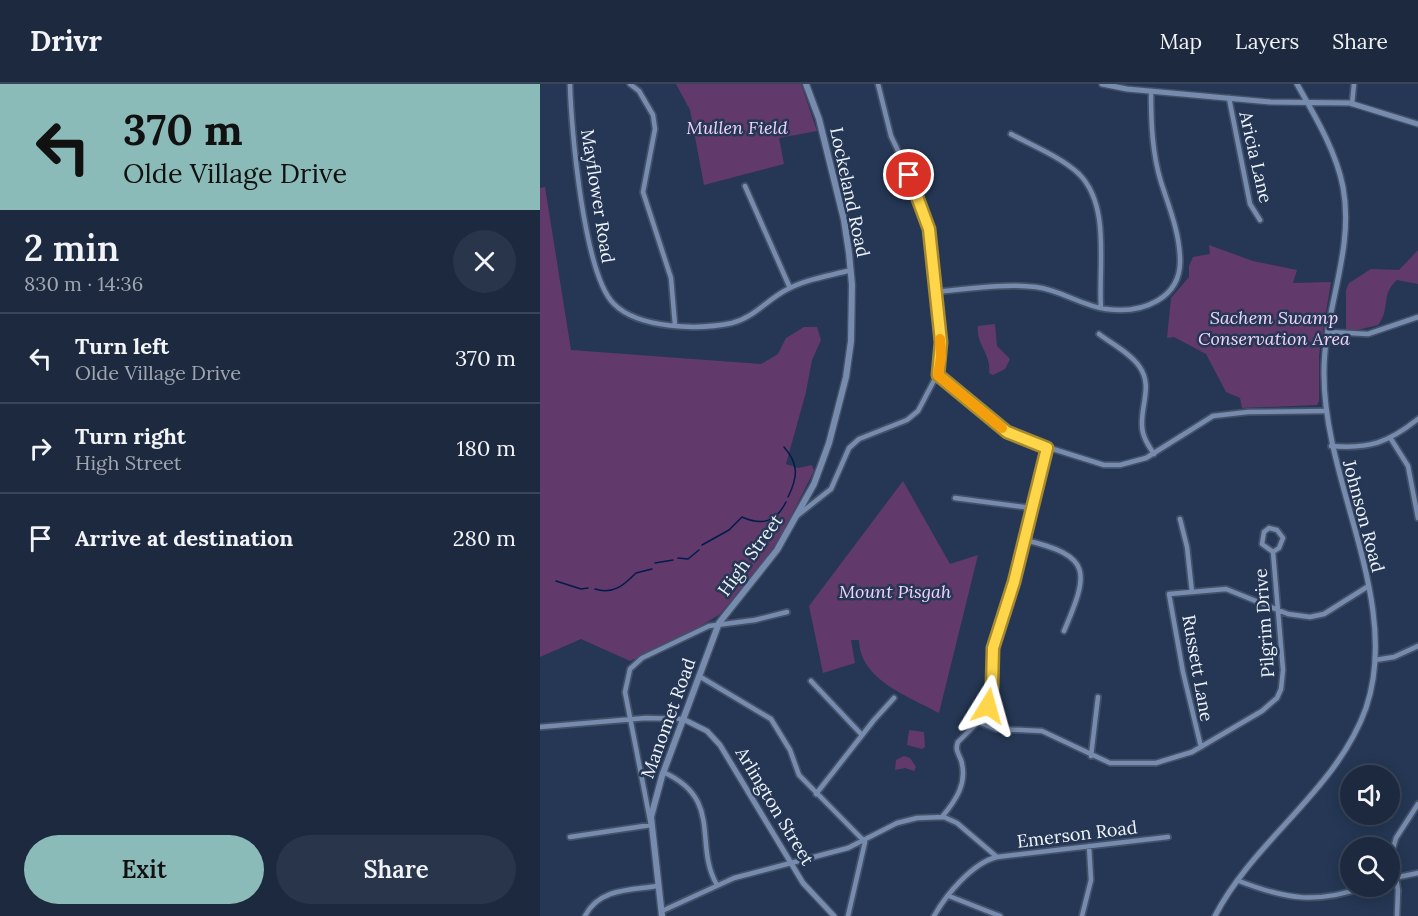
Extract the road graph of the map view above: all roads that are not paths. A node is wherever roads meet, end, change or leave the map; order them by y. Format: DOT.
graph roads {
  1 [pos="570,84"];
  2 [pos="630,84"];
  3 [pos="806,84"];
  4 [pos="878,84"];
  5 [pos="1102,84"];
  6 [pos="1297,84"];
  7 [pos="1354,84"];
  8 [pos="1151,91"];
  9 [pos="1229,98"];
  10 [pos="1307,102"];
  11 [pos="1352,104"];
  12 [pos="1418,124"];
  13 [pos="1011,134"];
  14 [pos="745,186"];
  15 [pos="1260,219"];
  16 [pos="850,270"];
  17 [pos="790,288"];
  18 [pos="936,292"];
  19 [pos="1101,308"];
  20 [pos="1418,317"];
  21 [pos="675,325"];
  22 [pos="1328,332"];
  23 [pos="1099,334"];
  24 [pos="938,375"];
  25 [pos="1326,411"];
  26 [pos="1418,419"];
  27 [pos="1391,439"];
  28 [pos="1330,446"];
  29 [pos="1047,448"];
  30 [pos="1154,454"];
  31 [pos="955,498"];
  32 [pos="1032,508"];
  33 [pos="798,515"];
  34 [pos="1418,518"];
  35 [pos="1180,519"];
  36 [pos="1025,540"];
  37 [pos="1272,552"];
  38 [pos="1367,587"];
  39 [pos="1192,592"];
  40 [pos="1278,610"];
  41 [pos="787,612"];
  42 [pos="719,623"];
  43 [pos="1064,631"];
  44 [pos="1418,646"];
  45 [pos="1375,660"];
  46 [pos="699,676"];
  47 [pos="811,681"];
  48 [pos="1098,697"];
  49 [pos="894,698"];
  50 [pos="632,719"];
  51 [pos="683,719"];
  52 [pos="978,722"];
  53 [pos="540,727"];
  54 [pos="862,735"];
  55 [pos="1201,747"];
  56 [pos="1091,756"];
  57 [pos="663,772"];
  58 [pos="816,794"];
  59 [pos="1418,804"];
  60 [pos="942,817"];
  61 [pos="651,825"];
  62 [pos="570,837"];
  63 [pos="1168,837"];
  64 [pos="1398,837"];
  65 [pos="864,842"];
  66 [pos="1089,846"];
  67 [pos="998,857"];
  68 [pos="792,864"];
  69 [pos="1418,873"];
  70 [pos="1400,876"];
  71 [pos="1239,881"];
  72 [pos="717,885"];
  73 [pos="658,886"];
  74 [pos="949,896"];
  75 [pos="1340,896"];
  76 [pos="1397,897"];
  77 [pos="662,914"];
  78 [pos="585,916"];
  79 [pos="832,916"];
  80 [pos="848,916"];
  81 [pos="934,916"];
  82 [pos="1000,916"];
  83 [pos="1082,916"];
  84 [pos="1215,916"];
  85 [pos="1397,916"];
  1 -- 21 [label="street, Mayflower Road"];
  2 -- 21 [label="street"];
  3 -- 16 [label="main road, Lockeland Road"];
  4 -- 18 [label="street, High Street"];
  5 -- 8 [label="street"];
  6 -- 10 [label="street, Johnson Road"];
  7 -- 11 [label="street"];
  8 -- 9 [label="street"];
  8 -- 19 [label="street"];
  9 -- 10 [label="street"];
  9 -- 15 [label="street, Aricia Lane"];
  10 -- 11 [label="street"];
  10 -- 22 [label="street, Johnson Road"];
  11 -- 12 [label="street"];
  13 -- 19 [label="street"];
  14 -- 17 [label="street"];
  16 -- 17 [label="street, Mayflower Road"];
  16 -- 33 [label="main road, Lockeland Road"];
  17 -- 21 [label="street, Mayflower Road"];
  18 -- 19 [label="street"];
  18 -- 24 [label="street, High Street"];
  20 -- 22 [label="street"];
  22 -- 25 [label="street, Johnson Road"];
  23 -- 30 [label="street"];
  24 -- 29 [label="street"];
  24 -- 33 [label="street, High Street"];
  25 -- 28 [label="street, Johnson Road"];
  25 -- 30 [label="street"];
  26 -- 27 [label="street"];
  27 -- 28 [label="street"];
  27 -- 34 [label="street"];
  28 -- 38 [label="street, Johnson Road"];
  29 -- 30 [label="street"];
  29 -- 32 [label="street"];
  31 -- 32 [label="street"];
  32 -- 36 [label="street"];
  33 -- 42 [label="main road, High Street"];
  35 -- 39 [label="street"];
  36 -- 43 [label="street"];
  36 -- 52 [label="street"];
  37 -- 37 [label="street, Pilgrim Drive"];
  37 -- 40 [label="street, Pilgrim Drive"];
  38 -- 40 [label="street"];
  38 -- 45 [label="street, Johnson Road"];
  39 -- 40 [label="street"];
  39 -- 55 [label="street, Russett Lane"];
  40 -- 55 [label="street, Pilgrim Drive"];
  41 -- 42 [label="street"];
  42 -- 46 [label="main road, Manomet Road"];
  42 -- 50 [label="street, High Street"];
  44 -- 45 [label="street"];
  45 -- 71 [label="street, Johnson Road"];
  46 -- 51 [label="main road, Manomet Road"];
  46 -- 58 [label="street"];
  47 -- 54 [label="street"];
  48 -- 56 [label="street"];
  49 -- 54 [label="street"];
  50 -- 51 [label="street, Arlington Street"];
  50 -- 53 [label="street, Arlington Street"];
  50 -- 61 [label="street, High Street"];
  51 -- 57 [label="main road, Manomet Road"];
  51 -- 68 [label="street, Arlington Street"];
  52 -- 56 [label="street, Pilgrim Drive"];
  52 -- 60 [label="street"];
  54 -- 58 [label="street"];
  55 -- 56 [label="street, Pilgrim Drive"];
  57 -- 61 [label="main road, Manomet Road"];
  57 -- 72 [label="street"];
  58 -- 65 [label="street"];
  59 -- 64 [label="street"];
  60 -- 65 [label="street"];
  60 -- 67 [label="street, Emerson Road"];
  61 -- 62 [label="street"];
  61 -- 73 [label="main road, High Street"];
  63 -- 66 [label="street, Emerson Road"];
  65 -- 68 [label="street"];
  65 -- 80 [label="street"];
  66 -- 67 [label="street, Emerson Road"];
  66 -- 83 [label="street"];
  67 -- 74 [label="street"];
  68 -- 72 [label="street"];
  68 -- 79 [label="street, Arlington Street"];
  69 -- 70 [label="street"];
  71 -- 75 [label="street"];
  71 -- 84 [label="street, Johnson Road"];
  72 -- 77 [label="street"];
  73 -- 77 [label="main road, High Street"];
  73 -- 78 [label="street"];
  74 -- 81 [label="street"];
  74 -- 82 [label="street"];
  76 -- 85 [label="street"];
}
